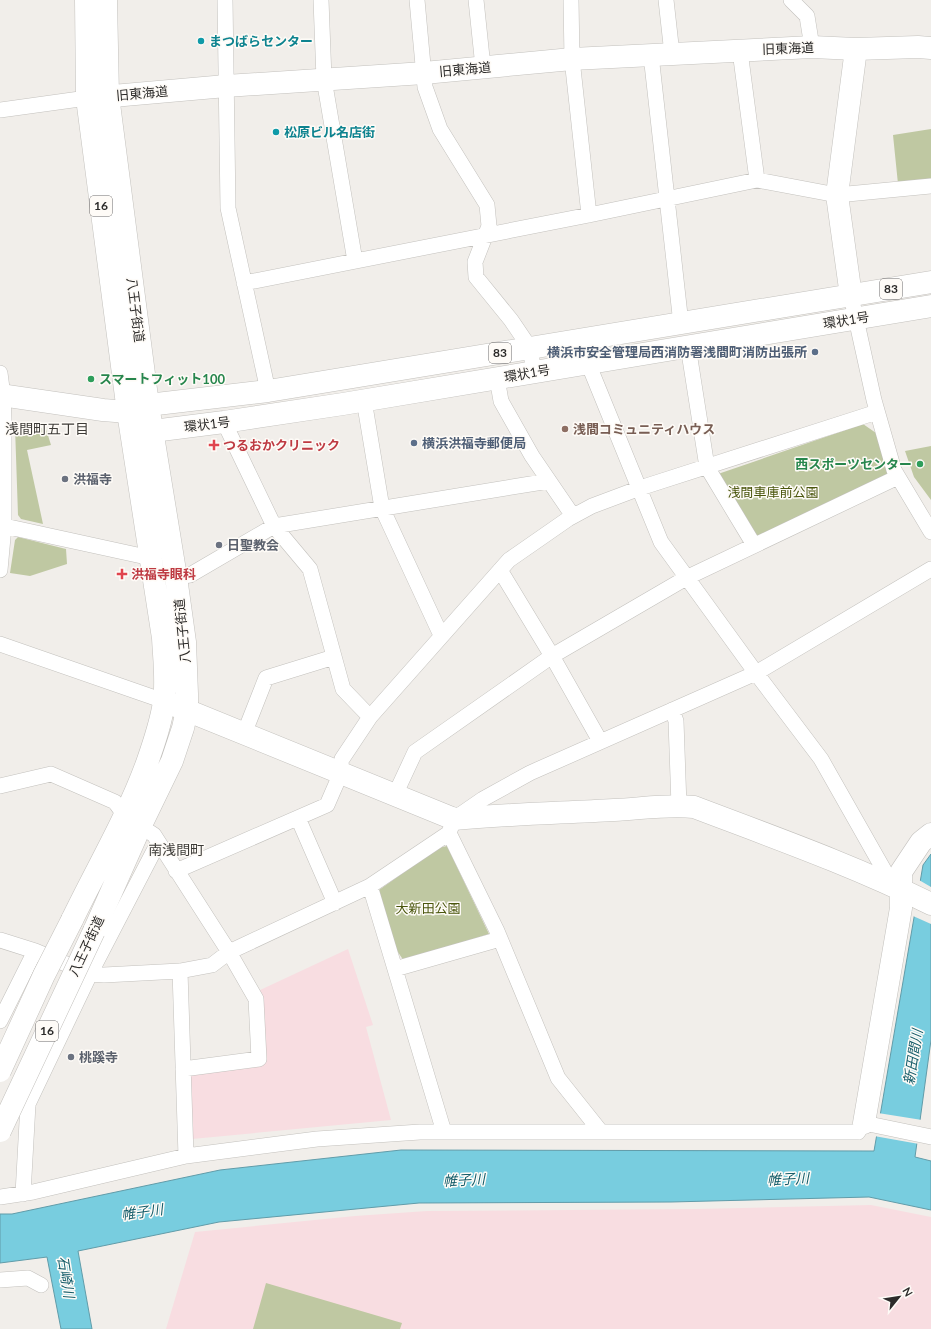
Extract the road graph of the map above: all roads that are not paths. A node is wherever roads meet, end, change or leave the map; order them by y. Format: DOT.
graph roads {
  1 [pos="86,0"];
  2 [pos="106,0"];
  3 [pos="225,0"];
  4 [pos="322,0"];
  5 [pos="417,0"];
  6 [pos="476,0"];
  7 [pos="570,0"];
  8 [pos="666,0"];
  9 [pos="791,0"];
  10 [pos="812,47"];
  11 [pos="931,48"];
  12 [pos="856,49"];
  13 [pos="740,50"];
  14 [pos="662,54"];
  15 [pos="572,59"];
  16 [pos="483,67"];
  17 [pos="424,73"];
  18 [pos="324,79"];
  19 [pos="226,86"];
  20 [pos="97,97"];
  21 [pos="0,110"];
  22 [pos="757,180"];
  23 [pos="931,186"];
  24 [pos="837,194"];
  25 [pos="668,198"];
  26 [pos="589,215"];
  27 [pos="486,234"];
  28 [pos="355,261"];
  29 [pos="931,282"];
  30 [pos="244,283"];
  31 [pos="852,296"];
  32 [pos="931,306"];
  33 [pos="857,318"];
  34 [pos="681,324"];
  35 [pos="688,346"];
  36 [pos="530,348"];
  37 [pos="588,363"];
  38 [pos="534,372"];
  39 [pos="0,373"];
  40 [pos="496,378"];
  41 [pos="268,391"];
  42 [pos="1,396"];
  43 [pos="364,400"];
  44 [pos="138,409"];
  45 [pos="878,412"];
  46 [pos="224,422"];
  47 [pos="153,431"];
  48 [pos="707,467"];
  49 [pos="898,477"];
  50 [pos="549,481"];
  51 [pos="640,488"];
  52 [pos="382,508"];
  53 [pos="574,516"];
  54 [pos="2,525"];
  55 [pos="274,526"];
  56 [pos="931,532"];
  57 [pos="754,546"];
  58 [pos="151,558"];
  59 [pos="931,568"];
  60 [pos="0,570"];
  61 [pos="500,570"];
  62 [pos="176,577"];
  63 [pos="686,578"];
  64 [pos="443,634"];
  65 [pos="0,644"];
  66 [pos="552,656"];
  67 [pos="334,657"];
  68 [pos="756,673"];
  69 [pos="164,701"];
  70 [pos="187,710"];
  71 [pos="672,710"];
  72 [pos="370,717"];
  73 [pos="244,734"];
  74 [pos="600,741"];
  75 [pos="340,772"];
  76 [pos="0,786"];
  77 [pos="395,795"];
  78 [pos="679,806"];
  79 [pos="298,818"];
  80 [pos="133,820"];
  81 [pos="452,826"];
  82 [pos="931,834"];
  83 [pos="158,843"];
  84 [pos="176,871"];
  85 [pos="370,886"];
  86 [pos="910,894"];
  87 [pos="335,903"];
  88 [pos="500,939"];
  89 [pos="0,940"];
  90 [pos="35,952"];
  91 [pos="229,952"];
  92 [pos="395,969"];
  93 [pos="180,971"];
  94 [pos="90,974"];
  95 [pos="0,1021"];
  96 [pos="183,1069"];
  97 [pos="0,1071"];
  98 [pos="864,1123"];
  99 [pos="0,1131"];
  100 [pos="444,1132"];
  101 [pos="600,1132"];
  102 [pos="931,1137"];
  103 [pos="186,1156"];
  104 [pos="23,1194"];
  105 [pos="0,1197"];
  106 [pos="0,1280"];
  107 [pos="41,1284"];
  1 -- 20 [label="main road, 八王子街道 / 16"];
  2 -- 20 [label="main road, 八王子街道 / 16"];
  3 -- 19 [label="street"];
  4 -- 18 [label="street"];
  5 -- 17 [label="street"];
  6 -- 16 [label="street"];
  7 -- 15 [label="street"];
  8 -- 14 [label="street"];
  9 -- 10 [label="street"];
  10 -- 12 [label="main road, 旧東海道"];
  10 -- 13 [label="main road, 旧東海道"];
  11 -- 12 [label="main road, 旧東海道"];
  12 -- 24 [label="main road"];
  13 -- 14 [label="main road, 旧東海道"];
  13 -- 22 [label="street"];
  14 -- 15 [label="main road, 旧東海道"];
  14 -- 25 [label="street"];
  15 -- 16 [label="main road, 旧東海道"];
  15 -- 26 [label="street"];
  16 -- 17 [label="main road, 旧東海道"];
  17 -- 18 [label="main road, 旧東海道"];
  17 -- 27 [label="street"];
  18 -- 19 [label="main road, 旧東海道"];
  18 -- 28 [label="street"];
  19 -- 20 [label="main road, 旧東海道"];
  19 -- 30 [label="street"];
  20 -- 21 [label="street, 旧東海道"];
  20 -- 44 [label="main road, 八王子街道 / 16"];
  22 -- 24 [label="street"];
  22 -- 25 [label="street"];
  23 -- 24 [label="street"];
  24 -- 31 [label="main road"];
  25 -- 26 [label="street"];
  25 -- 34 [label="street"];
  26 -- 27 [label="street"];
  27 -- 28 [label="street"];
  27 -- 36 [label="street"];
  28 -- 30 [label="street"];
  29 -- 31 [label="main road, 環状1号 / 83"];
  30 -- 41 [label="street"];
  31 -- 33 [label="street"];
  31 -- 34 [label="main road, 環状1号 / 83"];
  32 -- 33 [label="main road, 環状1号 / 83"];
  33 -- 35 [label="main road, 環状1号 / 83"];
  33 -- 45 [label="street"];
  34 -- 36 [label="main road, 環状1号 / 83"];
  35 -- 37 [label="main road, 環状1号 / 83"];
  35 -- 48 [label="street"];
  36 -- 38 [label="street"];
  36 -- 41 [label="main road, 環状1号 / 83"];
  37 -- 38 [label="main road, 環状1号 / 83"];
  37 -- 51 [label="street"];
  38 -- 40 [label="main road, 環状1号 / 83"];
  39 -- 42 [label="street"];
  40 -- 43 [label="main road, 環状1号 / 83"];
  40 -- 50 [label="street"];
  41 -- 44 [label="main road, 環状1号 / 83"];
  42 -- 44 [label="main road, 環状1号"];
  42 -- 54 [label="street"];
  43 -- 46 [label="main road, 環状1号 / 83"];
  43 -- 52 [label="street"];
  44 -- 47 [label="main road"];
  44 -- 58 [label="main road, 八王子街道 / 16"];
  45 -- 48 [label="street"];
  45 -- 49 [label="street"];
  46 -- 47 [label="main road, 環状1号 / 83"];
  46 -- 55 [label="street"];
  47 -- 62 [label="main road, 八王子街道 / 16"];
  48 -- 51 [label="street"];
  48 -- 57 [label="street"];
  49 -- 56 [label="street"];
  49 -- 57 [label="street"];
  50 -- 52 [label="street"];
  50 -- 53 [label="street"];
  51 -- 53 [label="street"];
  51 -- 63 [label="street"];
  52 -- 55 [label="street"];
  52 -- 64 [label="street"];
  53 -- 61 [label="street"];
  54 -- 58 [label="street"];
  54 -- 60 [label="street"];
  55 -- 62 [label="street"];
  55 -- 67 [label="street"];
  57 -- 63 [label="street"];
  58 -- 69 [label="main road, 八王子街道 / 16"];
  59 -- 68 [label="street"];
  61 -- 64 [label="street"];
  61 -- 66 [label="street"];
  62 -- 70 [label="main road, 八王子街道 / 16"];
  63 -- 66 [label="street"];
  63 -- 68 [label="street"];
  64 -- 72 [label="street"];
  65 -- 69 [label="street"];
  66 -- 74 [label="street"];
  66 -- 77 [label="street"];
  67 -- 72 [label="street"];
  67 -- 73 [label="street"];
  68 -- 71 [label="street"];
  68 -- 86 [label="street"];
  69 -- 70 [label="main road"];
  69 -- 80 [label="main road, 八王子街道 / 16"];
  70 -- 73 [label="main road"];
  70 -- 80 [label="main road, 八王子街道 / 16"];
  71 -- 74 [label="street"];
  71 -- 78 [label="street"];
  72 -- 75 [label="street"];
  73 -- 75 [label="main road"];
  74 -- 81 [label="street"];
  75 -- 77 [label="main road"];
  75 -- 79 [label="street"];
  76 -- 80 [label="street"];
  77 -- 81 [label="main road"];
  78 -- 81 [label="main road"];
  78 -- 86 [label="main road"];
  79 -- 84 [label="street"];
  79 -- 87 [label="street"];
  80 -- 83 [label="street"];
  80 -- 97 [label="main road, 八王子街道 / 16, bridge"];
  80 -- 99 [label="main road, 八王子街道 / 16, bridge"];
  81 -- 85 [label="street"];
  81 -- 88 [label="street"];
  82 -- 86 [label="main road"];
  83 -- 84 [label="street"];
  83 -- 94 [label="street"];
  84 -- 91 [label="street"];
  85 -- 87 [label="street"];
  85 -- 92 [label="street"];
  86 -- 98 [label="main road"];
  87 -- 91 [label="street"];
  88 -- 92 [label="street"];
  88 -- 101 [label="street"];
  89 -- 90 [label="street"];
  90 -- 94 [label="street"];
  90 -- 95 [label="street"];
  91 -- 93 [label="street"];
  91 -- 96 [label="street"];
  92 -- 100 [label="street"];
  93 -- 94 [label="street"];
  93 -- 96 [label="street"];
  94 -- 104 [label="street"];
  96 -- 103 [label="street"];
  98 -- 101 [label="street"];
  98 -- 102 [label="street"];
  100 -- 101 [label="street"];
  100 -- 103 [label="street"];
  103 -- 104 [label="street"];
  104 -- 105 [label="street"];
  106 -- 107 [label="street"];
}
